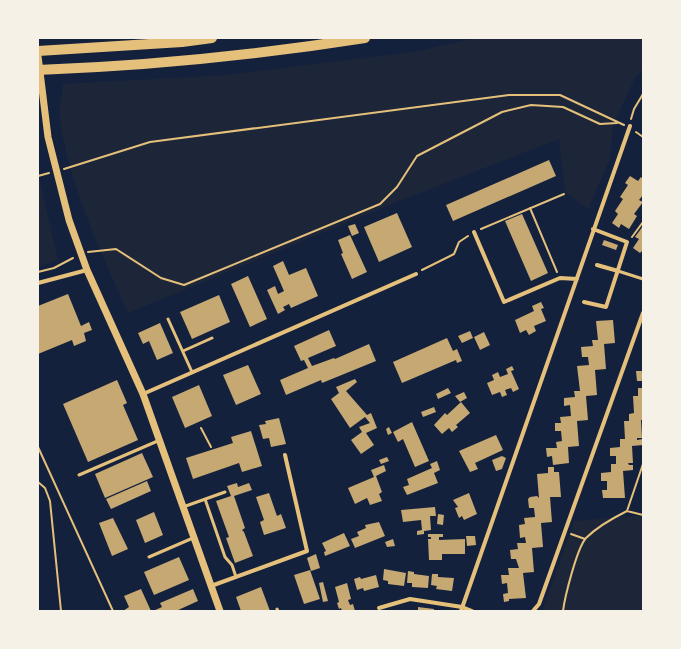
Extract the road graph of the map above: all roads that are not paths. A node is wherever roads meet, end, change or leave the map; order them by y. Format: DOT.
graph roads {
  1 [pos="212,38"];
  2 [pos="365,38"];
  3 [pos="38,51"];
  4 [pos="38,56"];
  5 [pos="39,70"];
  6 [pos="630,126"];
  7 [pos="594,229"];
  8 [pos="474,232"];
  9 [pos="597,265"];
  10 [pos="87,270"];
  11 [pos="618,271"];
  12 [pos="416,274"];
  13 [pos="577,279"];
  14 [pos="643,280"];
  15 [pos="38,283"];
  16 [pos="584,302"];
  17 [pos="643,313"];
  18 [pos="168,319"];
  19 [pos="212,338"];
  20 [pos="183,351"];
  21 [pos="192,372"];
  22 [pos="143,394"];
  23 [pos="160,440"];
  24 [pos="285,455"];
  25 [pos="79,476"];
  26 [pos="225,492"];
  27 [pos="205,499"];
  28 [pos="183,506"];
  29 [pos="194,538"];
  30 [pos="149,557"];
  31 [pos="236,577"];
  32 [pos="211,586"];
  33 [pos="379,608"];
  34 [pos="462,609"];
  35 [pos="220,611"];
  36 [pos="472,611"];
  37 [pos="533,611"];
  1 -- 3 [label="main road"];
  2 -- 5 [label="main road"];
  4 -- 5 [label="street"];
  5 -- 10 [label="street"];
  6 -- 7 [label="street"];
  7 -- 11 [label="street"];
  7 -- 13 [label="street"];
  8 -- 13 [label="street"];
  9 -- 11 [label="street"];
  10 -- 15 [label="street"];
  10 -- 22 [label="street"];
  11 -- 14 [label="lane"];
  11 -- 16 [label="street"];
  12 -- 21 [label="street"];
  13 -- 34 [label="street"];
  17 -- 37 [label="street"];
  18 -- 20 [label="lane"];
  19 -- 20 [label="lane"];
  20 -- 21 [label="lane"];
  21 -- 22 [label="street"];
  22 -- 23 [label="street"];
  23 -- 25 [label="lane"];
  23 -- 28 [label="street"];
  24 -- 31 [label="street"];
  26 -- 27 [label="lane"];
  27 -- 28 [label="lane"];
  27 -- 31 [label="lane"];
  28 -- 29 [label="street"];
  29 -- 30 [label="lane"];
  29 -- 32 [label="street"];
  31 -- 32 [label="street"];
  32 -- 35 [label="street"];
  33 -- 34 [label="street"];
  34 -- 36 [label="street"];
}
